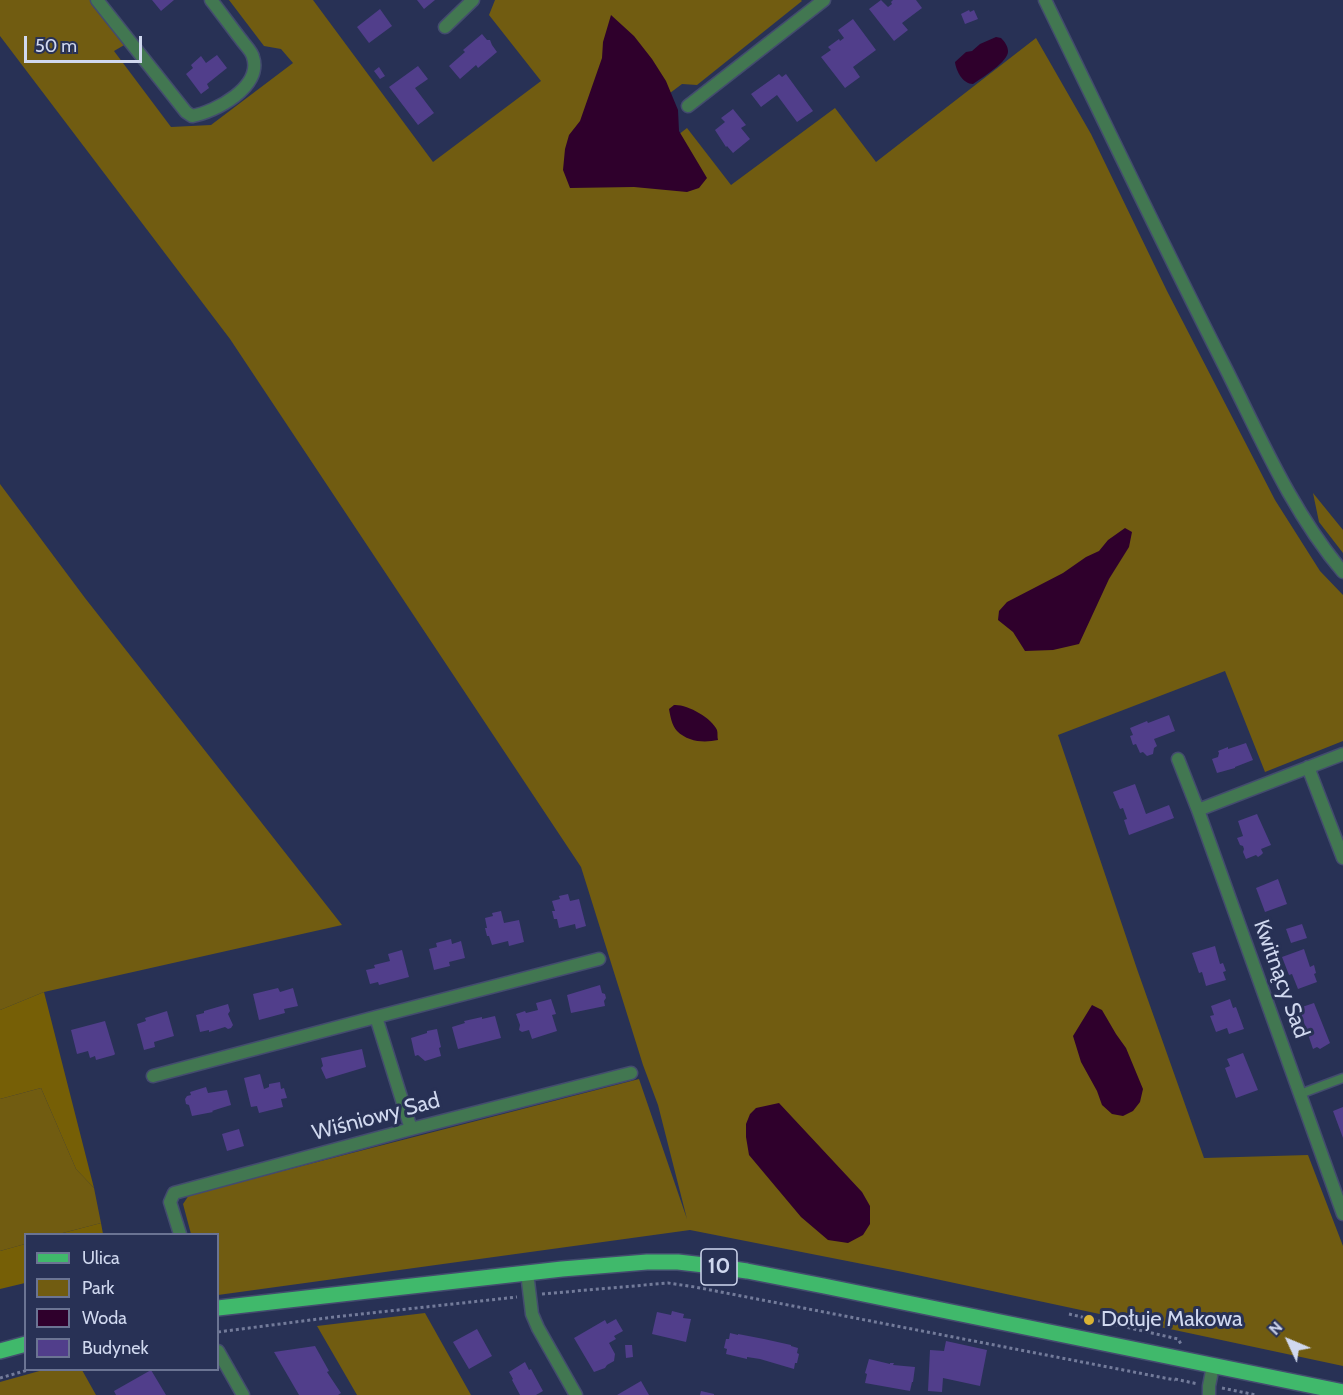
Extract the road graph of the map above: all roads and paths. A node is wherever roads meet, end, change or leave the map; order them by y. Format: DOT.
graph roads {
  1 [pos="97,0"];
  2 [pos="211,0"];
  3 [pos="472,0"];
  4 [pos="824,0"];
  5 [pos="1045,0"];
  6 [pos="445,27"];
  7 [pos="688,106"];
  8 [pos="1343,572"];
  9 [pos="1343,754"];
  10 [pos="1178,759"];
  11 [pos="1308,767"];
  12 [pos="1198,810"];
  13 [pos="1343,858"];
  14 [pos="599,959"];
  15 [pos="376,1017"];
  16 [pos="631,1073"];
  17 [pos="153,1076"];
  18 [pos="1343,1078"];
  19 [pos="1300,1094"];
  20 [pos="411,1129"];
  21 [pos="1343,1214"];
  22 [pos="180,1233"];
  23 [pos="528,1273"];
  24 [pos="529,1296"];
  25 [pos="219,1308"];
  26 [pos="219,1332"];
  27 [pos="24,1345"];
  28 [pos="0,1351"];
  29 [pos="219,1353"];
  30 [pos="1213,1366"];
  31 [pos="24,1371"];
  32 [pos="0,1378"];
  33 [pos="1175,1380"];
  34 [pos="1343,1392"];
  35 [pos="243,1395"];
  36 [pos="576,1395"];
  37 [pos="1209,1395"];
  1 -- 2 [label="street"];
  3 -- 6 [label="street"];
  4 -- 7 [label="street"];
  5 -- 8 [label="street"];
  9 -- 11 [label="street"];
  10 -- 12 [label="street, Kwitnący Sad"];
  11 -- 12 [label="street"];
  11 -- 13 [label="street"];
  12 -- 19 [label="street, Kwitnący Sad"];
  14 -- 15 [label="street"];
  15 -- 17 [label="street"];
  15 -- 20 [label="street"];
  16 -- 20 [label="street, Wiśniowy Sad"];
  18 -- 19 [label="lane"];
  19 -- 21 [label="street, Kwitnący Sad"];
  20 -- 22 [label="street, Wiśniowy Sad"];
  23 -- 24 [label="street"];
  23 -- 25 [label="main road, 10"];
  23 -- 30 [label="main road, 10"];
  24 -- 26 [label="path"];
  24 -- 33 [label="path"];
  24 -- 36 [label="street"];
  27 -- 28 [label="main road"];
  29 -- 35 [label="street"];
  30 -- 34 [label="main road, 10"];
  30 -- 37 [label="street"];
  31 -- 32 [label="path"];
}
